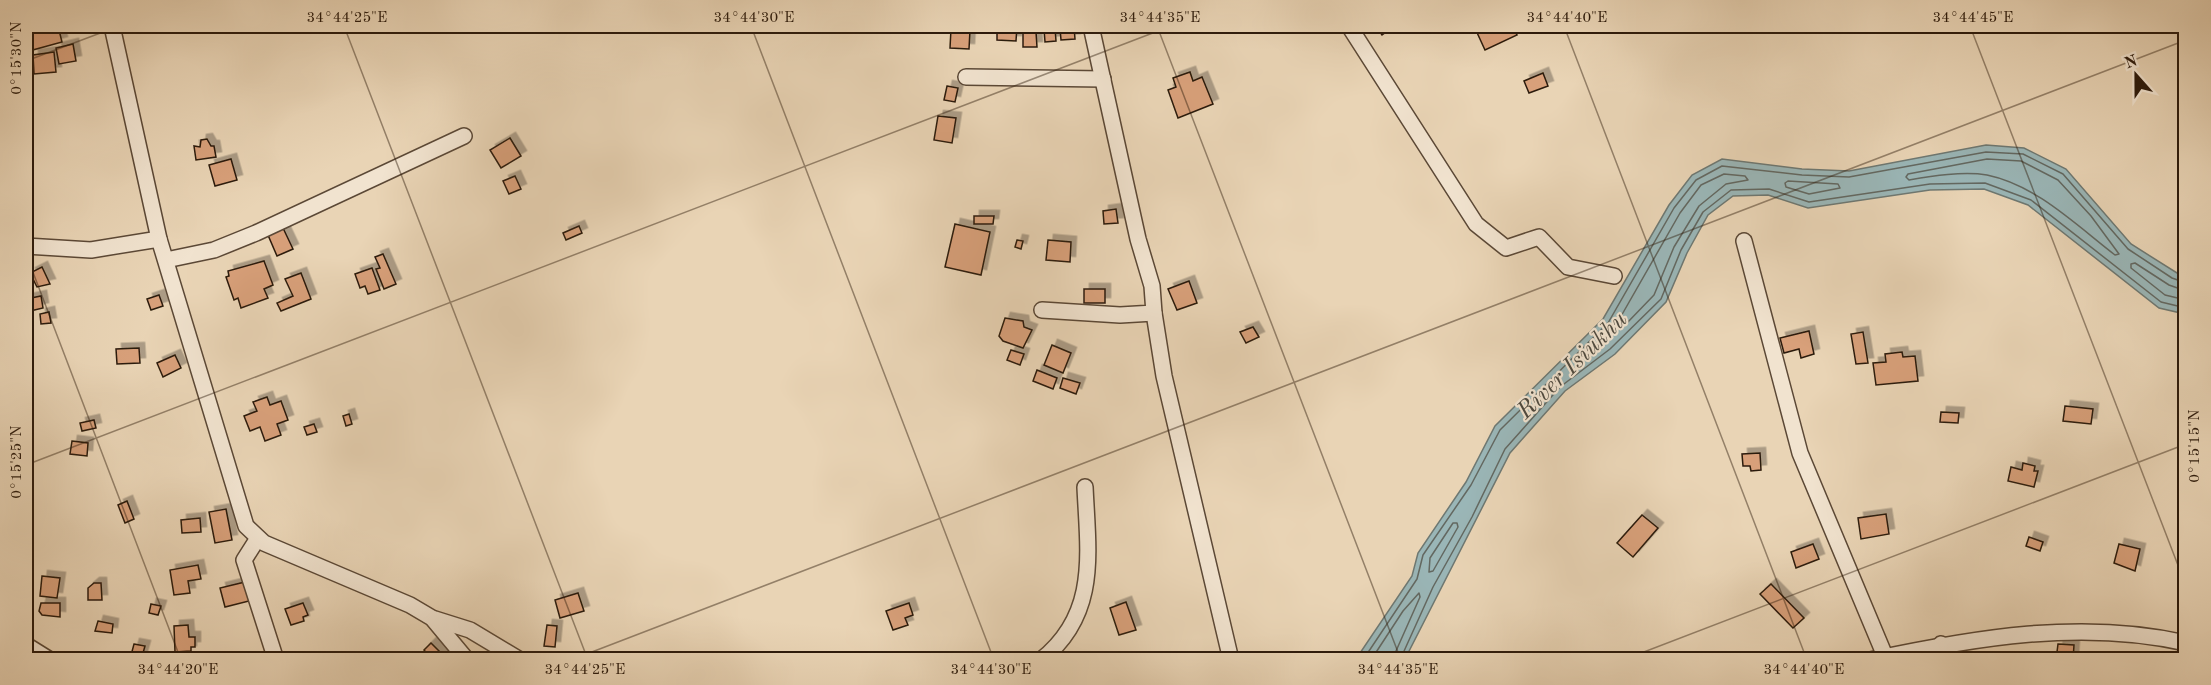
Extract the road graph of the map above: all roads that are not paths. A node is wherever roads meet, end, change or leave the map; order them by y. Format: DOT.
graph roads {
  1 [pos="112,26"];
  2 [pos="1091,26"];
  3 [pos="1348,26"];
  4 [pos="966,78"];
  5 [pos="1103,79"];
  6 [pos="464,136"];
  7 [pos="159,239"];
  8 [pos="1744,241"];
  9 [pos="26,246"];
  10 [pos="166,260"];
  11 [pos="1614,276"];
  12 [pos="1042,310"];
  13 [pos="1154,314"];
  14 [pos="1085,487"];
  15 [pos="258,538"];
  16 [pos="432,618"];
  17 [pos="2186,643"];
  18 [pos="1941,644"];
  19 [pos="26,645"];
  20 [pos="1878,658"];
  21 [pos="50,660"];
  22 [pos="276,660"];
  23 [pos="467,660"];
  24 [pos="520,660"];
  25 [pos="1041,660"];
  26 [pos="1231,660"];
  27 [pos="1943,660"];
  1 -- 7 [label="street"];
  2 -- 5 [label="street"];
  3 -- 11 [label="street"];
  4 -- 5 [label="street"];
  5 -- 13 [label="street"];
  6 -- 10 [label="street"];
  7 -- 9 [label="street"];
  7 -- 10 [label="street"];
  8 -- 20 [label="street"];
  10 -- 15 [label="street"];
  12 -- 13 [label="street"];
  13 -- 26 [label="street"];
  14 -- 25 [label="street"];
  15 -- 16 [label="street"];
  15 -- 22 [label="street"];
  16 -- 23 [label="street"];
  16 -- 24 [label="street"];
  17 -- 18 [label="street"];
  18 -- 20 [label="street"];
  18 -- 27 [label="street"];
  19 -- 21 [label="street"];
}
